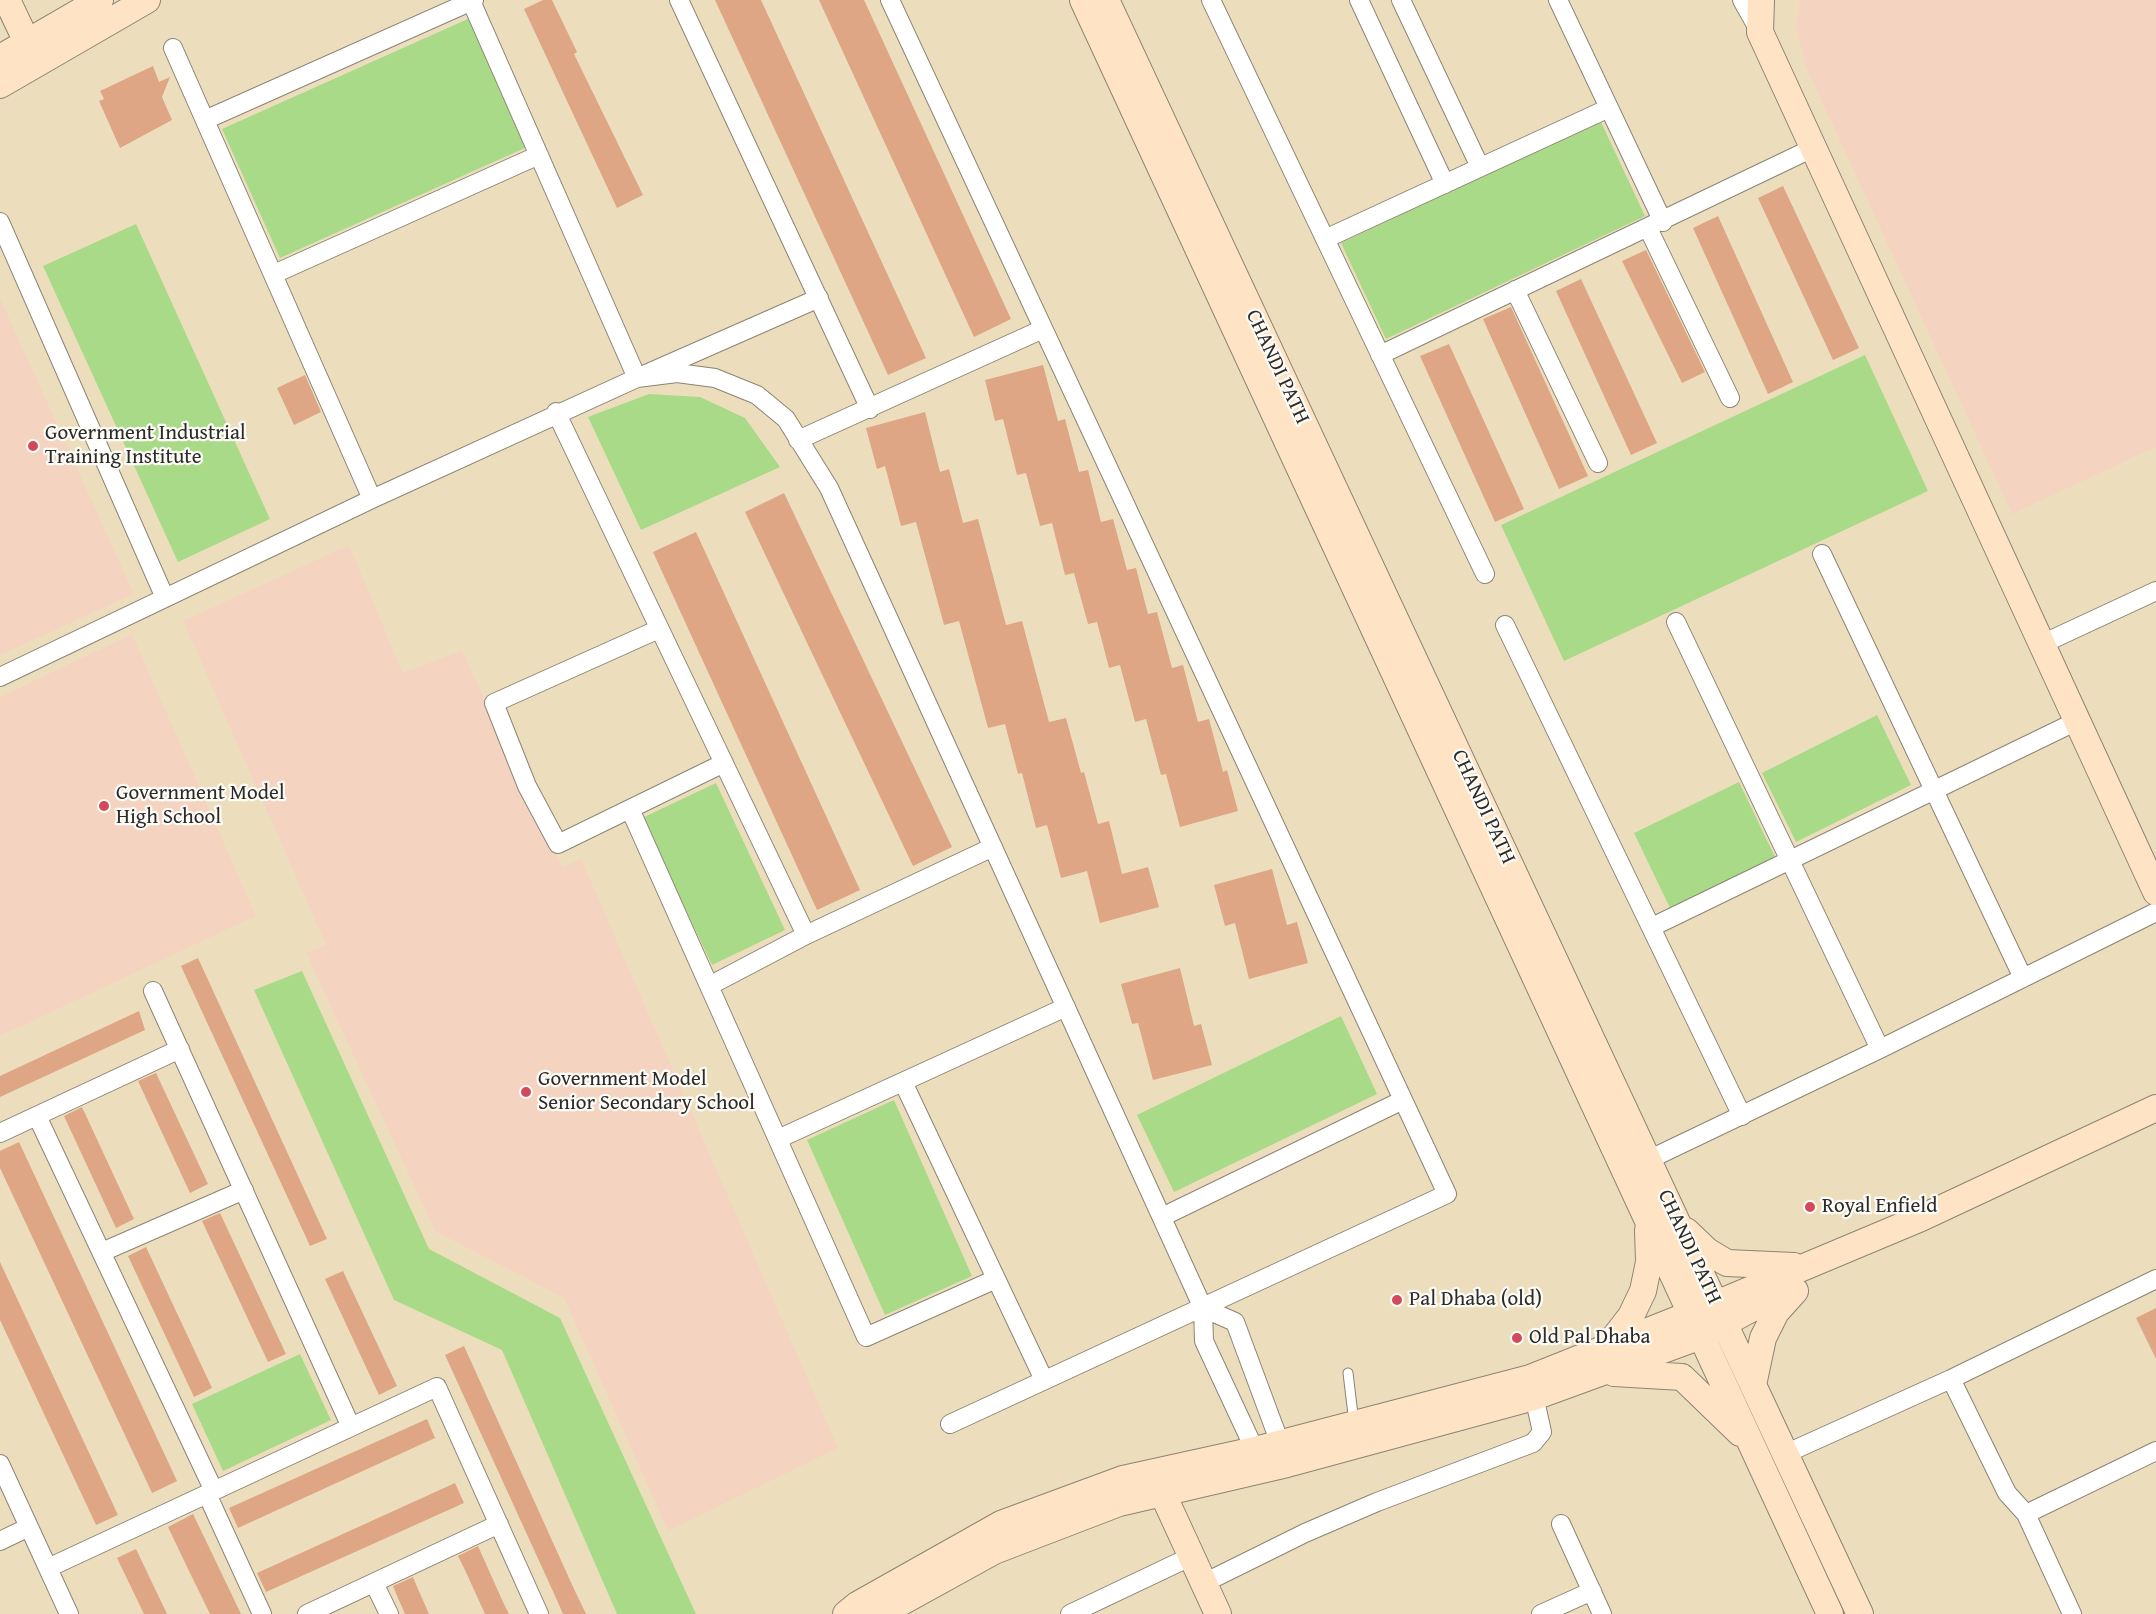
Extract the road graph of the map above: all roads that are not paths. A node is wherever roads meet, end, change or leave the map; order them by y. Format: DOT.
graph roads {
  1 [pos="7,0"];
  2 [pos="100,0"];
  3 [pos="147,0"];
  4 [pos="680,0"];
  5 [pos="890,0"];
  6 [pos="1083,0"];
  7 [pos="1106,0"];
  8 [pos="1211,0"];
  9 [pos="1359,0"];
  10 [pos="1401,0"];
  11 [pos="1558,0"];
  12 [pos="1742,0"];
  13 [pos="1761,0"];
  14 [pos="473,1"];
  15 [pos="1760,32"];
  16 [pos="173,48"];
  17 [pos="32,52"];
  18 [pos="0,58"];
  19 [pos="0,85"];
  20 [pos="1609,108"];
  21 [pos="206,120"];
  22 [pos="1814,148"];
  23 [pos="539,155"];
  24 [pos="1480,167"];
  25 [pos="1445,184"];
  26 [pos="0,222"];
  27 [pos="1655,225"];
  28 [pos="1325,239"];
  29 [pos="274,274"];
  30 [pos="1515,290"];
  31 [pos="819,298"];
  32 [pos="1043,329"];
  33 [pos="1380,355"];
  34 [pos="637,378"];
  35 [pos="1730,398"];
  36 [pos="870,409"];
  37 [pos="556,412"];
  38 [pos="798,440"];
  39 [pos="1598,463"];
  40 [pos="372,499"];
  41 [pos="1822,554"];
  42 [pos="1485,574"];
  43 [pos="2156,591"];
  44 [pos="165,598"];
  45 [pos="1676,622"];
  46 [pos="1505,625"];
  47 [pos="659,629"];
  48 [pos="2042,644"];
  49 [pos="0,677"];
  50 [pos="2077,721"];
  51 [pos="724,763"];
  52 [pos="1934,791"];
  53 [pos="630,809"];
  54 [pos="993,847"];
  55 [pos="1790,861"];
  56 [pos="2156,892"];
  57 [pos="2156,912"];
  58 [pos="1652,927"];
  59 [pos="806,935"];
  60 [pos="2023,978"];
  61 [pos="709,986"];
  62 [pos="153,991"];
  63 [pos="1066,1007"];
  64 [pos="180,1049"];
  65 [pos="1880,1049"];
  66 [pos="903,1082"];
  67 [pos="1403,1101"];
  68 [pos="2156,1108"];
  69 [pos="38,1116"];
  70 [pos="1742,1116"];
  71 [pos="0,1133"];
  72 [pos="778,1139"];
  73 [pos="1648,1160"];
  74 [pos="244,1191"];
  75 [pos="1162,1217"];
  76 [pos="1676,1220"];
  77 [pos="1648,1221"];
  78 [pos="102,1252"];
  79 [pos="1806,1273"];
  80 [pos="2156,1279"];
  81 [pos="996,1280"];
  82 [pos="1203,1308"];
  83 [pos="1720,1314"];
  84 [pos="1696,1325"];
  85 [pos="1607,1347"];
  86 [pos="1602,1372"];
  87 [pos="1348,1373"];
  88 [pos="1950,1379"];
  89 [pos="1044,1380"];
  90 [pos="1753,1385"];
  91 [pos="1532,1388"];
  92 [pos="950,1424"];
  93 [pos="351,1427"];
  94 [pos="1358,1433"];
  95 [pos="1751,1444"];
  96 [pos="2156,1451"];
  97 [pos="1785,1454"];
  98 [pos="1272,1456"];
  99 [pos="0,1464"];
  100 [pos="1158,1483"];
  101 [pos="210,1493"];
  102 [pos="2026,1514"];
  103 [pos="499,1524"];
  104 [pos="1561,1524"];
  105 [pos="29,1527"];
  106 [pos="0,1541"];
  107 [pos="1192,1556"];
  108 [pos="48,1568"];
  109 [pos="374,1583"];
  110 [pos="1204,1583"];
  111 [pos="1592,1591"];
  112 [pos="69,1614"];
  113 [pos="262,1614"];
  114 [pos="307,1614"];
  115 [pos="389,1614"];
  116 [pos="539,1614"];
  117 [pos="846,1614"];
  118 [pos="880,1614"];
  119 [pos="1070,1614"];
  120 [pos="1218,1614"];
  121 [pos="1541,1614"];
  122 [pos="1602,1614"];
  123 [pos="1830,1614"];
  124 [pos="1860,1614"];
  125 [pos="2072,1614"];
  1 -- 17 [label="main road"];
  2 -- 17 [label="main road"];
  3 -- 17 [label="main road"];
  4 -- 31 [label="street"];
  5 -- 32 [label="street"];
  6 -- 77 [label="main road, CHANDI PATH"];
  7 -- 73 [label="main road, CHANDI PATH"];
  8 -- 28 [label="street"];
  9 -- 25 [label="street"];
  10 -- 24 [label="street"];
  11 -- 20 [label="street"];
  12 -- 15 [label="street"];
  13 -- 15 [label="main road"];
  14 -- 21 [label="street"];
  14 -- 23 [label="street"];
  15 -- 22 [label="main road"];
  16 -- 21 [label="street"];
  17 -- 18 [label="main road"];
  17 -- 19 [label="main road"];
  20 -- 24 [label="street"];
  20 -- 27 [label="street"];
  21 -- 29 [label="street"];
  22 -- 27 [label="street"];
  22 -- 48 [label="main road"];
  23 -- 29 [label="street"];
  23 -- 34 [label="street"];
  24 -- 25 [label="street"];
  25 -- 28 [label="street"];
  26 -- 44 [label="street"];
  27 -- 30 [label="street"];
  27 -- 35 [label="street"];
  28 -- 33 [label="street"];
  29 -- 40 [label="street"];
  30 -- 33 [label="street"];
  30 -- 39 [label="street"];
  31 -- 34 [label="street"];
  31 -- 36 [label="street"];
  32 -- 36 [label="street"];
  32 -- 67 [label="street"];
  33 -- 42 [label="street"];
  34 -- 37 [label="street"];
  34 -- 38 [label="street"];
  36 -- 38 [label="street"];
  37 -- 40 [label="street"];
  37 -- 47 [label="street"];
  38 -- 54 [label="street"];
  40 -- 44 [label="street"];
  41 -- 52 [label="street"];
  43 -- 48 [label="street"];
  44 -- 49 [label="street"];
  45 -- 55 [label="street"];
  46 -- 58 [label="street"];
  47 -- 51 [label="street"];
  47 -- 53 [label="street"];
  48 -- 50 [label="main road"];
  50 -- 52 [label="street"];
  50 -- 56 [label="main road"];
  51 -- 53 [label="street"];
  51 -- 59 [label="street"];
  52 -- 55 [label="street"];
  52 -- 60 [label="street"];
  53 -- 61 [label="street"];
  54 -- 59 [label="street"];
  54 -- 63 [label="street"];
  55 -- 58 [label="street"];
  55 -- 65 [label="street"];
  57 -- 60 [label="street"];
  58 -- 70 [label="street"];
  59 -- 61 [label="street"];
  60 -- 65 [label="street"];
  61 -- 72 [label="street"];
  62 -- 64 [label="street"];
  63 -- 66 [label="street"];
  63 -- 75 [label="street"];
  64 -- 69 [label="street"];
  64 -- 74 [label="street"];
  65 -- 70 [label="street"];
  66 -- 72 [label="street"];
  66 -- 81 [label="street"];
  67 -- 75 [label="street"];
  67 -- 82 [label="street"];
  68 -- 79 [label="main road"];
  69 -- 71 [label="street"];
  69 -- 78 [label="street"];
  70 -- 73 [label="street"];
  72 -- 81 [label="street"];
  73 -- 76 [label="main road, CHANDI PATH"];
  74 -- 78 [label="street"];
  74 -- 93 [label="street"];
  75 -- 82 [label="street"];
  76 -- 79 [label="main road"];
  76 -- 83 [label="main road, CHANDI PATH"];
  77 -- 84 [label="main road, CHANDI PATH"];
  77 -- 85 [label="main road"];
  78 -- 101 [label="street"];
  79 -- 83 [label="main road"];
  79 -- 90 [label="main road"];
  80 -- 88 [label="street"];
  81 -- 89 [label="street"];
  82 -- 89 [label="street"];
  82 -- 98 [label="street"];
  82 -- 98 [label="street"];
  83 -- 84 [label="main road"];
  83 -- 90 [label="main road, CHANDI PATH"];
  84 -- 85 [label="main road"];
  84 -- 86 [label="main road"];
  84 -- 95 [label="main road, CHANDI PATH"];
  85 -- 91 [label="main road"];
  86 -- 91 [label="main road"];
  86 -- 95 [label="main road"];
  87 -- 94 [label="lane"];
  88 -- 97 [label="street"];
  88 -- 102 [label="street"];
  89 -- 92 [label="street"];
  90 -- 97 [label="main road, CHANDI PATH"];
  91 -- 94 [label="main road"];
  91 -- 110 [label="street"];
  93 -- 101 [label="street"];
  93 -- 103 [label="street"];
  94 -- 98 [label="main road"];
  95 -- 123 [label="main road, CHANDI PATH"];
  96 -- 102 [label="street"];
  97 -- 124 [label="main road, CHANDI PATH"];
  98 -- 100 [label="main road"];
  99 -- 105 [label="street"];
  100 -- 107 [label="main road"];
  100 -- 117 [label="main road"];
  100 -- 118 [label="main road"];
  101 -- 108 [label="street"];
  101 -- 113 [label="street"];
  102 -- 125 [label="street"];
  103 -- 109 [label="street"];
  103 -- 116 [label="street"];
  104 -- 111 [label="street"];
  105 -- 106 [label="street"];
  105 -- 108 [label="street"];
  107 -- 110 [label="main road"];
  107 -- 119 [label="street"];
  108 -- 112 [label="street"];
  109 -- 114 [label="street"];
  109 -- 115 [label="street"];
  110 -- 120 [label="main road"];
  111 -- 121 [label="street"];
  111 -- 122 [label="street"];
}
